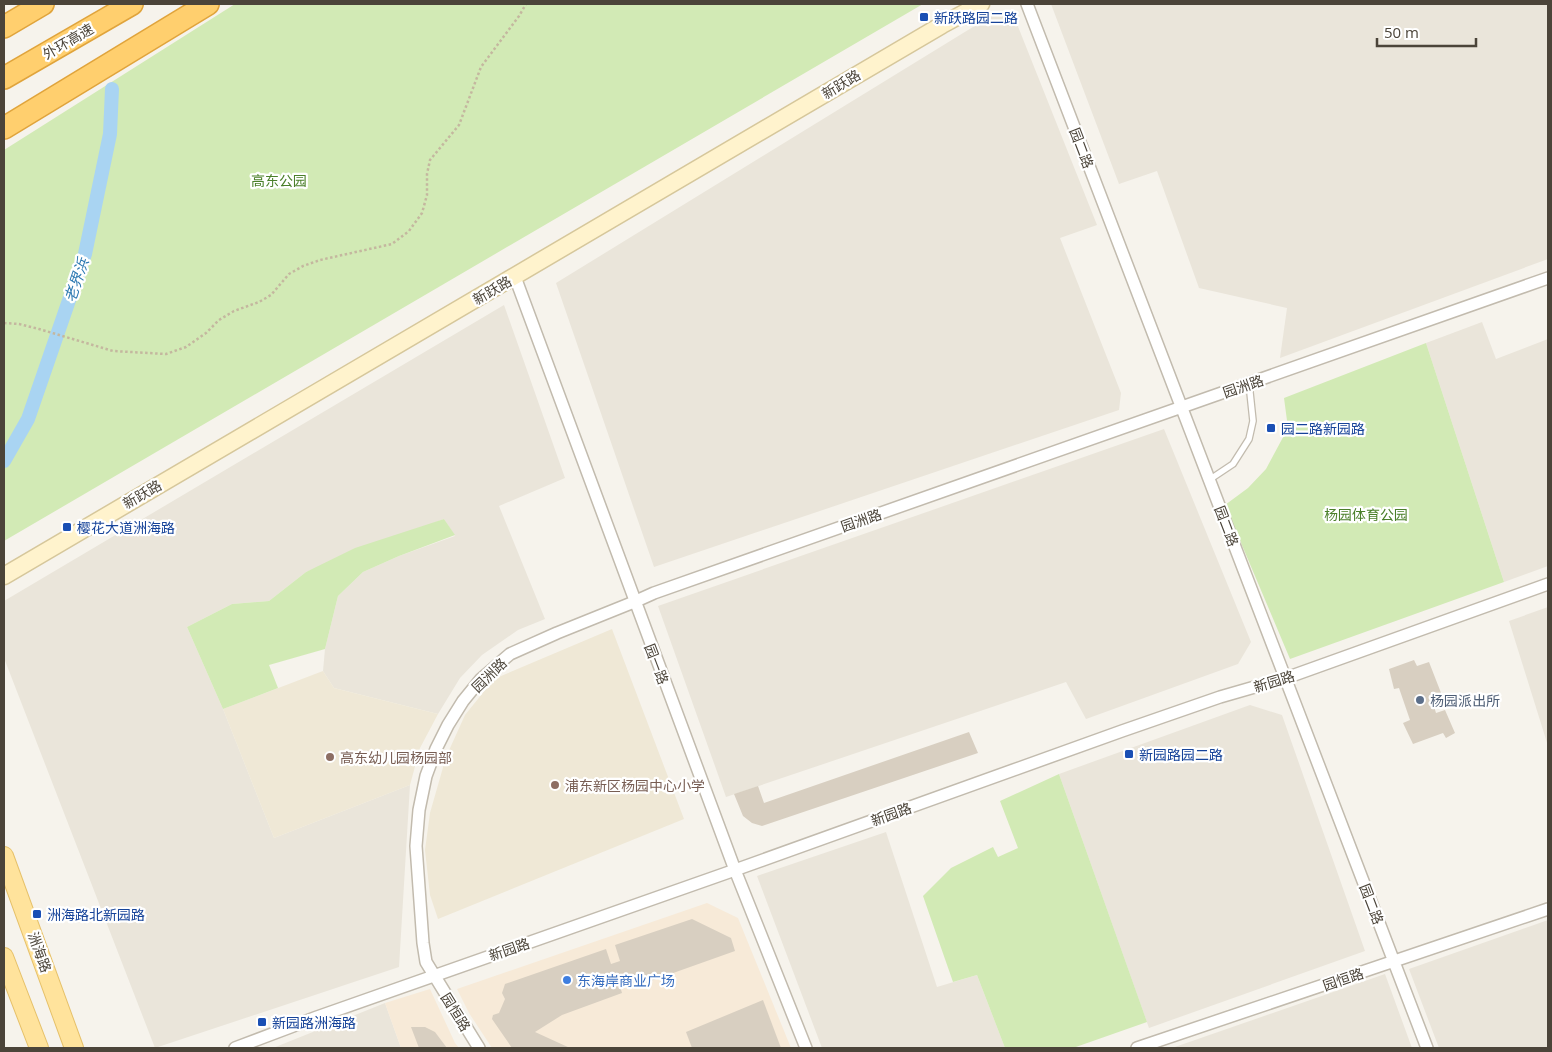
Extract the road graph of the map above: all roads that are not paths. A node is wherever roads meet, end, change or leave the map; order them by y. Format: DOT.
graph roads {
  1 [pos="43,4"];
  2 [pos="132,4"];
  3 [pos="208,4"];
  4 [pos="980,4"];
  5 [pos="1027,4"];
  6 [pos="4,27"];
  7 [pos="4,78"];
  8 [pos="4,128"];
  9 [pos="515,277"];
  10 [pos="1548,278"];
  11 [pos="1250,384"];
  12 [pos="1182,407"];
  13 [pos="1210,480"];
  14 [pos="4,576"];
  15 [pos="1548,584"];
  16 [pos="634,602"];
  17 [pos="1286,678"];
  18 [pos="4,856"];
  19 [pos="735,870"];
  20 [pos="1548,909"];
  21 [pos="4,957"];
  22 [pos="1394,962"];
  23 [pos="434,976"];
  24 [pos="39,1048"];
  25 [pos="74,1048"];
  26 [pos="235,1048"];
  27 [pos="479,1048"];
  28 [pos="806,1048"];
  29 [pos="1137,1048"];
  30 [pos="1427,1048"];
  1 -- 6 [label="highway"];
  2 -- 7 [label="highway, 外环高速"];
  3 -- 8 [label="highway"];
  4 -- 9 [label="street, 新跃路"];
  5 -- 12 [label="street, 园二路"];
  9 -- 14 [label="street, 新跃路"];
  9 -- 16 [label="street, 园一路"];
  10 -- 11 [label="street, 园洲路"];
  11 -- 12 [label="street, 园洲路"];
  11 -- 13 [label="lane"];
  12 -- 13 [label="street, 园二路"];
  12 -- 16 [label="street, 园洲路"];
  13 -- 17 [label="street, 园二路"];
  15 -- 17 [label="street, 新园路"];
  16 -- 19 [label="street, 园一路"];
  16 -- 23 [label="street, 园洲路"];
  17 -- 19 [label="street, 新园路"];
  17 -- 22 [label="street, 园二路"];
  18 -- 25 [label="main road, 洲海路"];
  19 -- 23 [label="street, 新园路"];
  19 -- 28 [label="street, 园一路"];
  20 -- 22 [label="street, 园恒路"];
  21 -- 24 [label="main road"];
  22 -- 29 [label="street, 园恒路"];
  22 -- 30 [label="street, 园二路"];
  23 -- 26 [label="street, 新园路"];
  23 -- 27 [label="street, 园恒路"];
}
